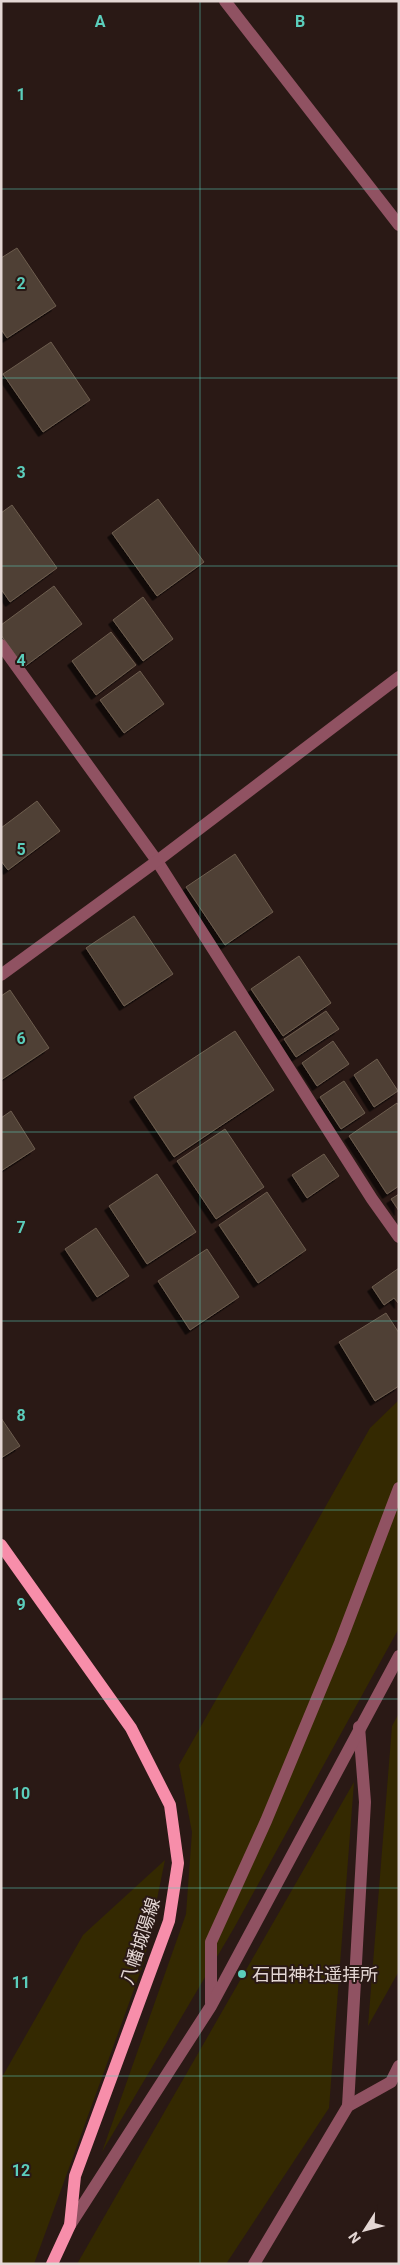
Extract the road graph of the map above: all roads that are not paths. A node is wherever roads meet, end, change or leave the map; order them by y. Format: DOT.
graph roads {
  1 [pos="225,1"];
  2 [pos="399,225"];
  3 [pos="1,645"];
  4 [pos="399,677"];
  5 [pos="157,861"];
  6 [pos="1,975"];
  7 [pos="399,1237"];
  8 [pos="399,1488"];
  9 [pos="1,1545"];
  10 [pos="399,1656"];
  11 [pos="359,1727"];
  12 [pos="211,2006"];
  13 [pos="399,2066"];
  14 [pos="348,2106"];
  15 [pos="70,2225"];
  16 [pos="52,2264"];
  17 [pos="254,2264"];
  1 -- 2 [label="street"];
  3 -- 5 [label="street"];
  4 -- 5 [label="street"];
  5 -- 6 [label="street"];
  5 -- 7 [label="street"];
  8 -- 12 [label="street"];
  9 -- 15 [label="main road, 八幡城陽線"];
  10 -- 11 [label="street"];
  11 -- 12 [label="street"];
  11 -- 14 [label="street"];
  12 -- 15 [label="street"];
  13 -- 14 [label="street"];
  14 -- 17 [label="street"];
  15 -- 16 [label="main road, 八幡城陽線"];
}
